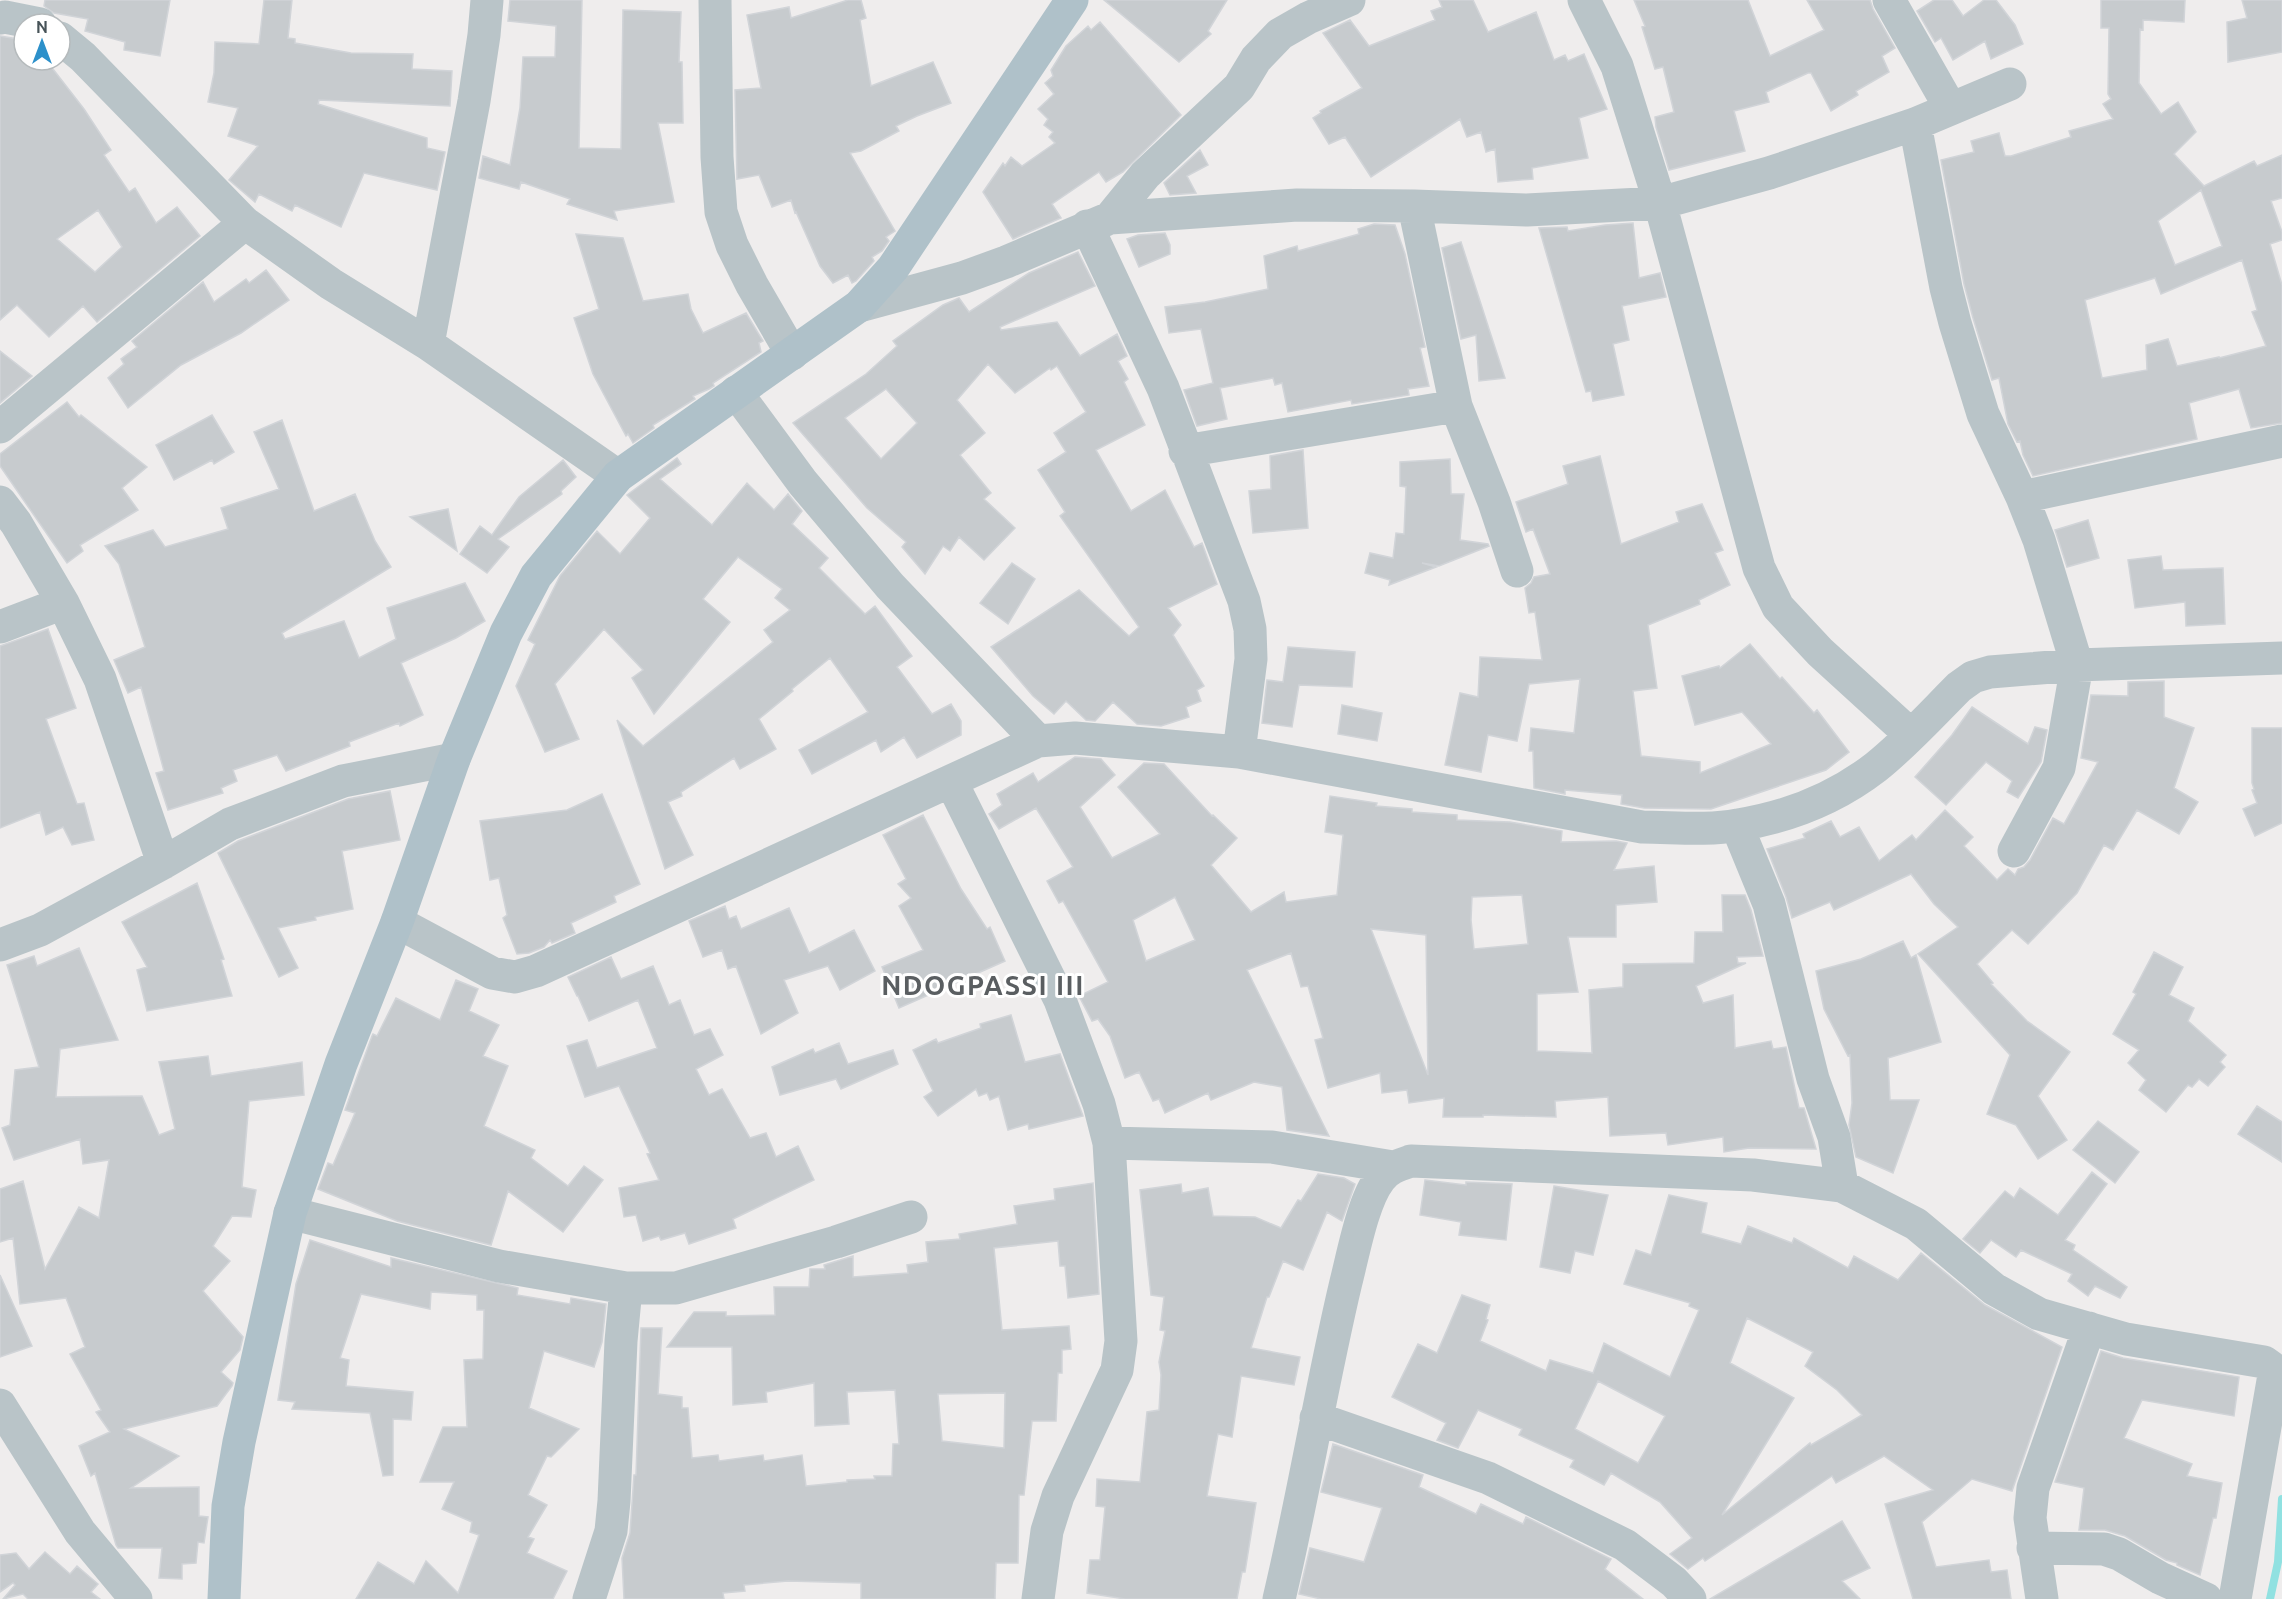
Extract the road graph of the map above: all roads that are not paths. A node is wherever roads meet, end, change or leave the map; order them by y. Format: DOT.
graph roads {
  1 [pos="487,0"];
  2 [pos="715,0"];
  3 [pos="1072,0"];
  4 [pos="1349,0"];
  5 [pos="1584,0"];
  6 [pos="1889,0"];
  7 [pos="72,48"];
  8 [pos="2010,84"];
  9 [pos="1951,109"];
  10 [pos="1916,124"];
  11 [pos="1660,203"];
  12 [pos="1414,206"];
  13 [pos="1099,222"];
  14 [pos="245,223"];
  15 [pos="859,306"];
  16 [pos="428,344"];
  17 [pos="792,354"];
  18 [pos="736,392"];
  19 [pos="1456,406"];
  20 [pos="0,427"];
  21 [pos="2282,441"];
  22 [pos="1185,451"];
  23 [pos="618,476"];
  24 [pos="2022,497"];
  25 [pos="0,502"];
  26 [pos="1517,571"];
  27 [pos="63,603"];
  28 [pos="0,627"];
  29 [pos="2282,658"];
  30 [pos="2077,665"];
  31 [pos="1911,735"];
  32 [pos="1038,741"];
  33 [pos="1239,752"];
  34 [pos="454,759"];
  35 [pos="951,781"];
  36 [pos="1737,826"];
  37 [pos="2014,851"];
  38 [pos="163,863"];
  39 [pos="397,922"];
  40 [pos="0,945"];
  41 [pos="1109,1143"];
  42 [pos="1393,1167"];
  43 [pos="1842,1186"];
  44 [pos="290,1213"];
  45 [pos="911,1217"];
  46 [pos="626,1288"];
  47 [pos="2089,1329"];
  48 [pos="0,1405"];
  49 [pos="1316,1418"];
  50 [pos="2033,1548"];
  51 [pos="136,1599"];
  52 [pos="224,1599"];
  53 [pos="589,1599"];
  54 [pos="1038,1599"];
  55 [pos="1279,1599"];
  56 [pos="1690,1599"];
  57 [pos="2042,1599"];
  58 [pos="2206,1599"];
  59 [pos="2235,1599"];
  1 -- 16 [label="street"];
  2 -- 17 [label="street"];
  3 -- 15 [label="main road"];
  4 -- 13 [label="street"];
  5 -- 11 [label="street"];
  6 -- 9 [label="street"];
  7 -- 14 [label="street"];
  8 -- 9 [label="street"];
  9 -- 10 [label="street"];
  10 -- 11 [label="street"];
  10 -- 24 [label="street"];
  11 -- 12 [label="street"];
  11 -- 31 [label="street"];
  12 -- 13 [label="street"];
  12 -- 19 [label="street"];
  13 -- 15 [label="street"];
  13 -- 22 [label="street"];
  14 -- 16 [label="street"];
  14 -- 20 [label="street"];
  15 -- 17 [label="main road"];
  16 -- 23 [label="street"];
  17 -- 18 [label="main road"];
  18 -- 23 [label="main road"];
  18 -- 32 [label="street"];
  19 -- 22 [label="street"];
  19 -- 26 [label="street"];
  21 -- 24 [label="street"];
  22 -- 33 [label="street"];
  23 -- 34 [label="main road"];
  24 -- 30 [label="street"];
  25 -- 27 [label="street"];
  27 -- 28 [label="street"];
  27 -- 38 [label="street"];
  29 -- 30 [label="street"];
  30 -- 31 [label="street"];
  30 -- 37 [label="street"];
  31 -- 36 [label="street"];
  32 -- 33 [label="street"];
  32 -- 35 [label="street"];
  33 -- 36 [label="street"];
  34 -- 38 [label="street"];
  34 -- 39 [label="main road"];
  35 -- 39 [label="street"];
  35 -- 41 [label="street"];
  36 -- 43 [label="street"];
  38 -- 40 [label="street"];
  39 -- 44 [label="main road"];
  41 -- 42 [label="street"];
  41 -- 54 [label="street"];
  42 -- 43 [label="street"];
  42 -- 49 [label="street"];
  43 -- 47 [label="street"];
  44 -- 46 [label="street"];
  44 -- 52 [label="main road"];
  45 -- 46 [label="street"];
  46 -- 53 [label="street"];
  47 -- 50 [label="street"];
  47 -- 59 [label="street"];
  48 -- 51 [label="street"];
  49 -- 55 [label="street"];
  49 -- 56 [label="street"];
  50 -- 57 [label="street"];
  50 -- 58 [label="street"];
}
